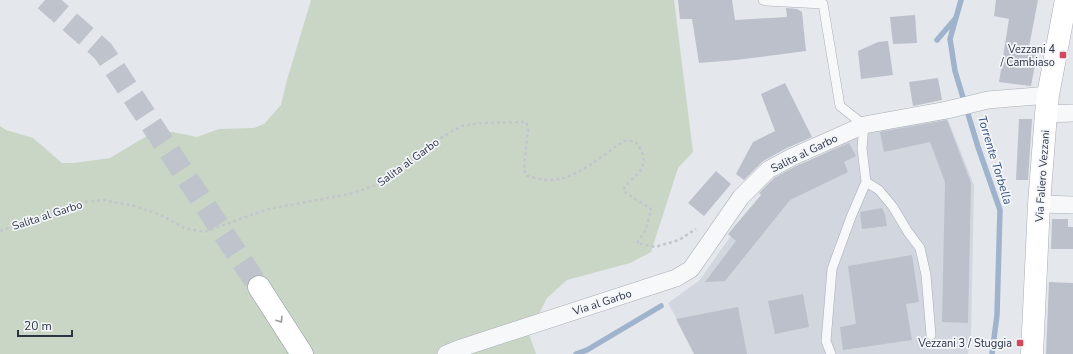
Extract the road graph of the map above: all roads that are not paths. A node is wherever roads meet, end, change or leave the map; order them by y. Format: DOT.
graph roads {
  1 [pos="763,0"];
  2 [pos="1066,0"];
  3 [pos="1047,104"];
  4 [pos="1073,113"];
  5 [pos="864,125"];
  6 [pos="866,182"];
  7 [pos="1039,204"];
  8 [pos="1073,205"];
  9 [pos="730,213"];
  10 [pos="259,287"];
  11 [pos="931,335"];
  12 [pos="302,354"];
  13 [pos="446,354"];
  14 [pos="831,354"];
  15 [pos="1032,354"];
  1 -- 5 [label="lane"];
  2 -- 3 [label="main road, Via Faliero Vezzani"];
  3 -- 4 [label="street, Salita al Garbo"];
  3 -- 5 [label="street, Salita al Garbo"];
  3 -- 7 [label="main road, Via Faliero Vezzani"];
  5 -- 6 [label="lane"];
  5 -- 9 [label="street, Salita al Garbo"];
  6 -- 11 [label="lane"];
  6 -- 14 [label="lane"];
  7 -- 8 [label="street"];
  7 -- 15 [label="main road, Via Faliero Vezzani"];
  9 -- 13 [label="street, Via al Garbo"];
  10 -- 12 [label="main road, one-way"];
}
